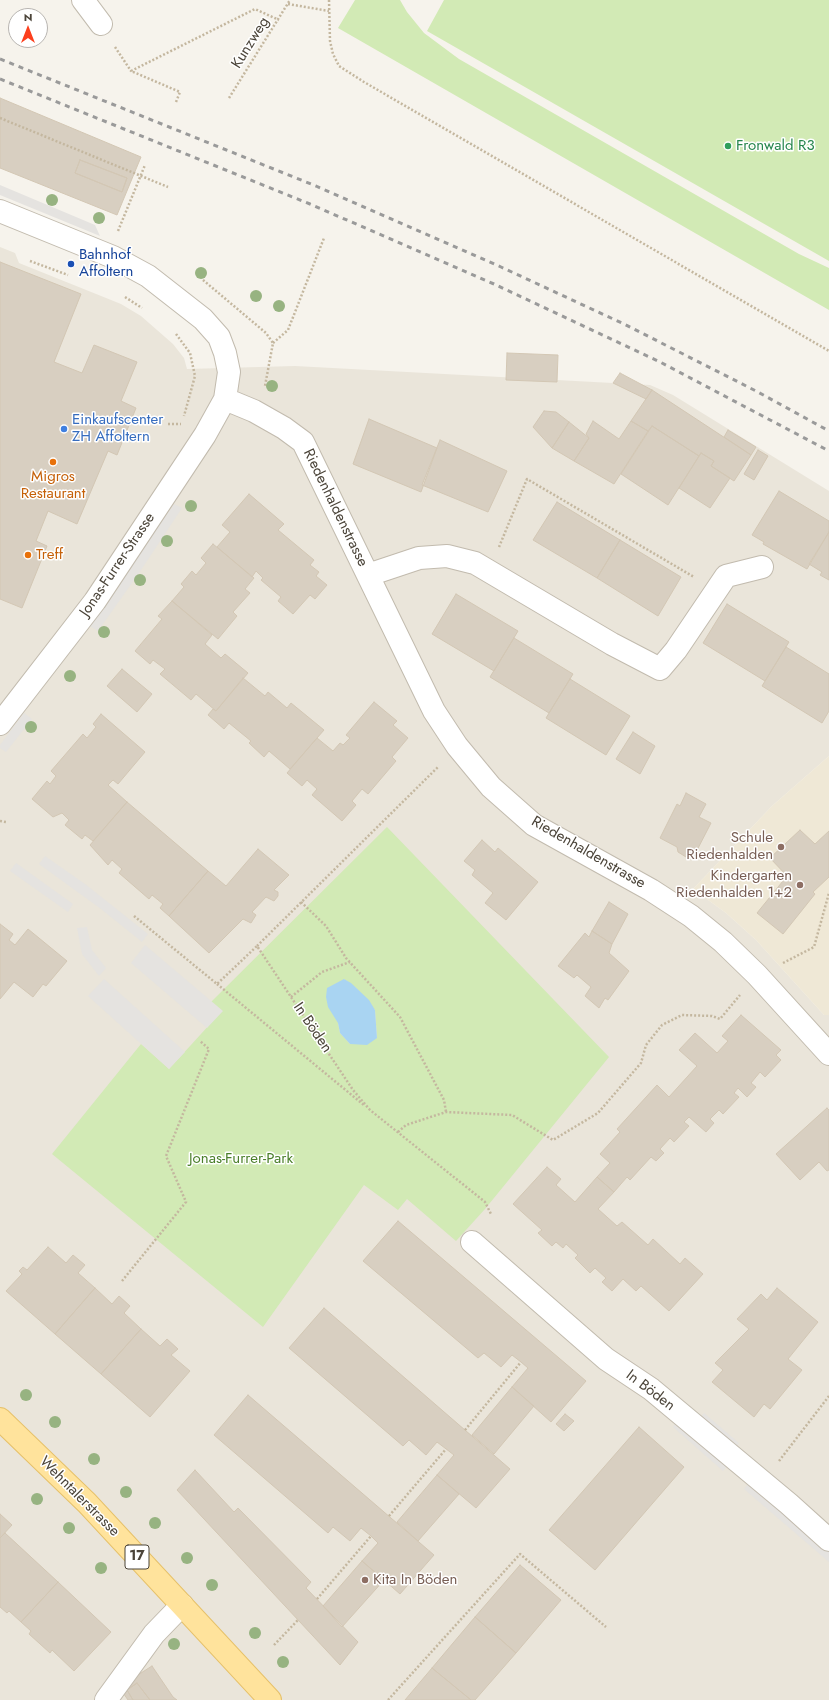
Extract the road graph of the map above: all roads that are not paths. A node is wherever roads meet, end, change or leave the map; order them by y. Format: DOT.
graph roads {
  1 [pos="83,0"];
  2 [pos="101,24"];
  3 [pos="0,211"];
  4 [pos="225,399"];
  5 [pos="762,567"];
  6 [pos="368,575"];
  7 [pos="0,724"];
  8 [pos="829,1054"];
  9 [pos="472,1242"];
  10 [pos="0,1420"];
  11 [pos="829,1540"];
  12 [pos="182,1605"];
  13 [pos="106,1700"];
  14 [pos="270,1700"];
  1 -- 2 [label="street"];
  3 -- 4 [label="street"];
  4 -- 6 [label="street, Riedenhaldenstrasse"];
  4 -- 7 [label="street, Jonas-Furrer-Strasse"];
  5 -- 6 [label="street, Riedenhaldenstrasse"];
  6 -- 8 [label="street, Riedenhaldenstrasse"];
  9 -- 11 [label="street, In Böden"];
  10 -- 12 [label="main road, Wehntalerstrasse / 17"];
  12 -- 13 [label="street"];
  12 -- 14 [label="main road, Wehntalerstrasse / 17"];
}
